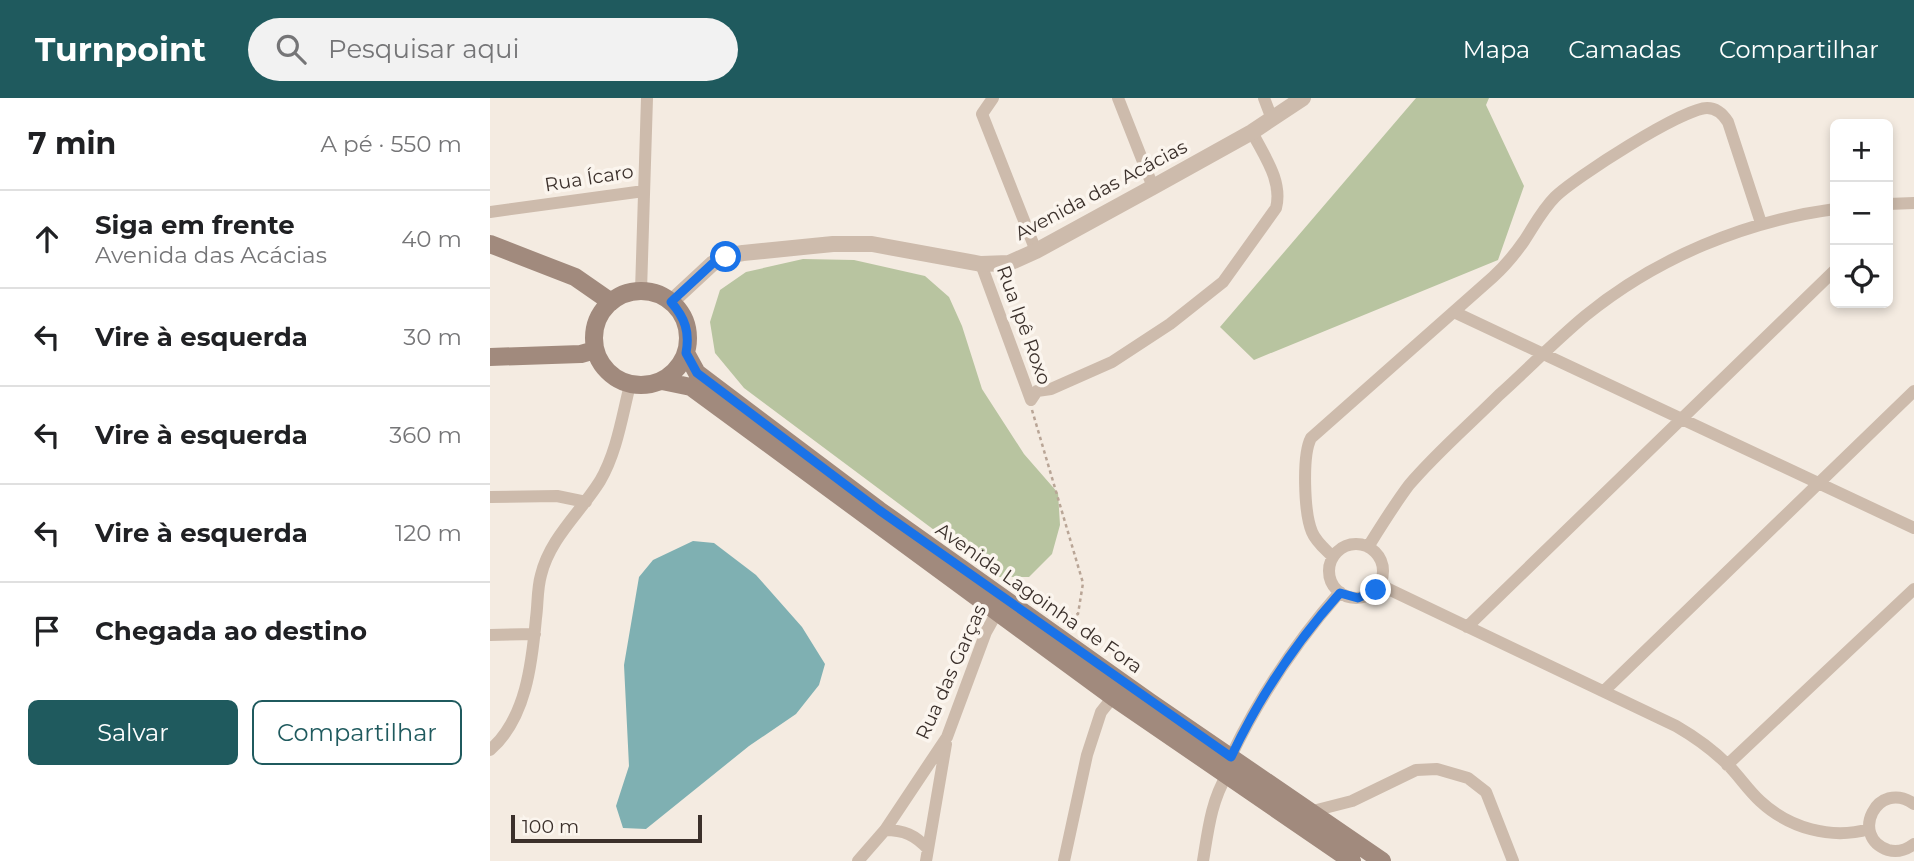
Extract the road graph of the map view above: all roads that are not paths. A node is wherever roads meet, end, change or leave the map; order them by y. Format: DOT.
graph roads {
  1 [pos="647,98"];
  2 [pos="993,98"];
  3 [pos="1118,98"];
  4 [pos="1264,98"];
  5 [pos="1303,98"];
  6 [pos="1272,118"];
  7 [pos="1252,132"];
  8 [pos="1153,187"];
  9 [pos="644,191"];
  10 [pos="1914,203"];
  11 [pos="1893,204"];
  12 [pos="1830,210"];
  13 [pos="490,212"];
  14 [pos="1761,223"];
  15 [pos="490,244"];
  16 [pos="1036,251"];
  17 [pos="981,264"];
  18 [pos="1830,275"];
  19 [pos="641,291"];
  20 [pos="611,302"];
  21 [pos="671,302"];
  22 [pos="1454,312"];
  23 [pos="595,350"];
  24 [pos="686,353"];
  25 [pos="1543,354"];
  26 [pos="490,357"];
  27 [pos="662,381"];
  28 [pos="630,384"];
  29 [pos="1914,390"];
  30 [pos="1682,419"];
  31 [pos="1818,484"];
  32 [pos="490,497"];
  33 [pos="586,502"];
  34 [pos="1914,528"];
  35 [pos="1367,547"];
  36 [pos="1333,557"];
  37 [pos="1380,585"];
  38 [pos="1914,589"];
  39 [pos="1340,593"];
  40 [pos="1001,606"];
  41 [pos="1467,626"];
  42 [pos="535,634"];
  43 [pos="490,635"];
  44 [pos="1604,691"];
  45 [pos="1113,697"];
  46 [pos="947,737"];
  47 [pos="490,750"];
  48 [pos="1231,757"];
  49 [pos="1727,765"];
  50 [pos="1227,775"];
  51 [pos="1912,799"];
  52 [pos="1308,812"];
  53 [pos="1870,829"];
  54 [pos="885,830"];
  55 [pos="1914,844"];
  56 [pos="1885,849"];
  57 [pos="927,855"];
  58 [pos="858,861"];
  59 [pos="1064,861"];
  60 [pos="1203,861"];
  61 [pos="1352,861"];
  62 [pos="1382,861"];
  63 [pos="1513,861"];
  64 [pos="1879,861"];
  1 -- 9 [label="street, Rua Ícaro"];
  2 -- 16 [label="street"];
  3 -- 8 [label="street"];
  4 -- 6 [label="street"];
  5 -- 6 [label="street, Avenida das Acácias"];
  6 -- 7 [label="street, Avenida das Acácias"];
  7 -- 8 [label="street, Avenida das Acácias"];
  7 -- 17 [label="street, Rua Ipê Roxo"];
  8 -- 16 [label="street, Avenida das Acácias"];
  9 -- 13 [label="street, Rua Ícaro"];
  9 -- 19 [label="street"];
  10 -- 11 [label="street"];
  12 -- 14 [label="street"];
  14 -- 22 [label="street"];
  14 -- 25 [label="street"];
  15 -- 20 [label="main road"];
  16 -- 17 [label="street, Avenida das Acácias"];
  17 -- 21 [label="street, Avenida das Acácias"];
  18 -- 30 [label="street"];
  19 -- 20 [label="main road"];
  19 -- 21 [label="main road"];
  20 -- 23 [label="main road"];
  21 -- 24 [label="main road"];
  22 -- 25 [label="street"];
  22 -- 36 [label="street"];
  23 -- 26 [label="main road"];
  23 -- 28 [label="main road"];
  24 -- 27 [label="main road"];
  24 -- 40 [label="main road, Avenida Lagoinha de Fora"];
  25 -- 30 [label="street"];
  25 -- 35 [label="street"];
  27 -- 28 [label="main road"];
  27 -- 40 [label="main road, Avenida Lagoinha de Fora"];
  28 -- 33 [label="street"];
  29 -- 31 [label="street"];
  30 -- 31 [label="street"];
  30 -- 41 [label="street"];
  31 -- 34 [label="street"];
  31 -- 44 [label="street"];
  32 -- 33 [label="street"];
  33 -- 42 [label="street"];
  35 -- 36 [label="street"];
  35 -- 37 [label="street"];
  36 -- 39 [label="street"];
  37 -- 39 [label="street"];
  37 -- 41 [label="street"];
  38 -- 49 [label="street"];
  39 -- 48 [label="street"];
  40 -- 45 [label="main road, Avenida Lagoinha de Fora"];
  40 -- 46 [label="street, Rua das Garças"];
  40 -- 48 [label="main road, Avenida Lagoinha de Fora"];
  41 -- 44 [label="street"];
  42 -- 43 [label="street"];
  42 -- 47 [label="street"];
  44 -- 49 [label="street"];
  45 -- 50 [label="main road, Avenida Lagoinha de Fora"];
  45 -- 59 [label="street"];
  46 -- 54 [label="street, Rua das Garças"];
  46 -- 57 [label="street"];
  48 -- 52 [label="main road, Avenida Lagoinha de Fora"];
  49 -- 53 [label="street"];
  50 -- 60 [label="street"];
  50 -- 61 [label="main road, Avenida Lagoinha de Fora"];
  51 -- 53 [label="street"];
  52 -- 62 [label="main road, Avenida Lagoinha de Fora"];
  52 -- 63 [label="street"];
  53 -- 56 [label="street"];
  54 -- 57 [label="street"];
  54 -- 58 [label="street, Rua das Garças"];
  55 -- 56 [label="street"];
  56 -- 64 [label="street"];
}
